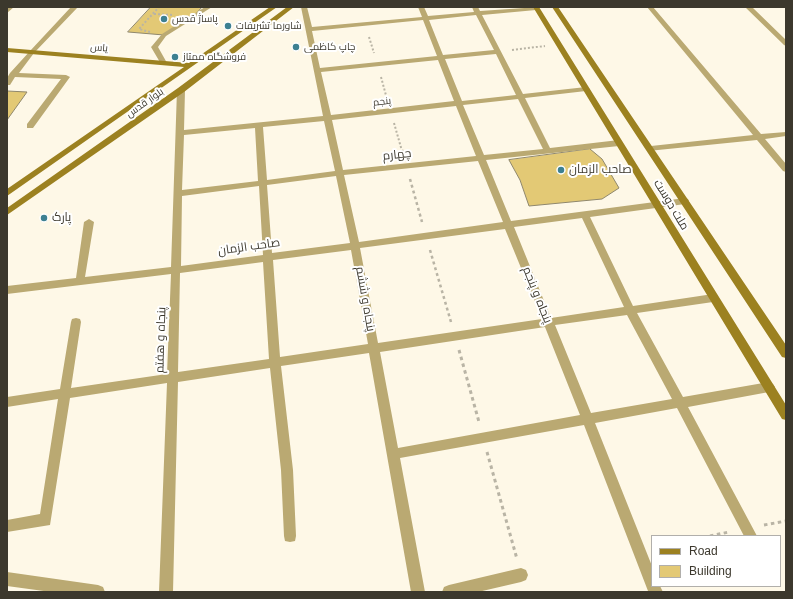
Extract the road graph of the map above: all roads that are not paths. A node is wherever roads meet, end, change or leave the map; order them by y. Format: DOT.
graph roads {
  1 [pos="11,7"];
  2 [pos="75,7"];
  3 [pos="209,7"];
  4 [pos="274,7"];
  5 [pos="292,7"];
  6 [pos="304,7"];
  7 [pos="422,7"];
  8 [pos="475,7"];
  9 [pos="555,7"];
  10 [pos="650,7"];
  11 [pos="748,7"];
  12 [pos="536,8"];
  13 [pos="7,11"];
  14 [pos="479,14"];
  15 [pos="426,19"];
  16 [pos="309,29"];
  17 [pos="786,44"];
  18 [pos="7,50"];
  19 [pos="32,52"];
  20 [pos="498,52"];
  21 [pos="442,58"];
  22 [pos="163,63"];
  23 [pos="190,65"];
  24 [pos="317,70"];
  25 [pos="13,76"];
  26 [pos="7,82"];
  27 [pos="586,88"];
  28 [pos="181,90"];
  29 [pos="521,96"];
  30 [pos="460,104"];
  31 [pos="328,118"];
  32 [pos="259,125"];
  33 [pos="30,126"];
  34 [pos="180,133"];
  35 [pos="786,134"];
  36 [pos="760,138"];
  37 [pos="619,143"];
  38 [pos="651,149"];
  39 [pos="548,151"];
  40 [pos="481,159"];
  41 [pos="786,169"];
  42 [pos="339,173"];
  43 [pos="263,183"];
  44 [pos="7,193"];
  45 [pos="178,194"];
  46 [pos="685,201"];
  47 [pos="656,205"];
  48 [pos="7,212"];
  49 [pos="584,214"];
  50 [pos="89,222"];
  51 [pos="508,224"];
  52 [pos="355,246"];
  53 [pos="269,257"];
  54 [pos="176,270"];
  55 [pos="80,281"];
  56 [pos="7,290"];
  57 [pos="713,298"];
  58 [pos="630,310"];
  59 [pos="76,322"];
  60 [pos="548,322"];
  61 [pos="373,348"];
  62 [pos="786,354"];
  63 [pos="275,362"];
  64 [pos="173,378"];
  65 [pos="769,387"];
  66 [pos="65,393"];
  67 [pos="7,402"];
  68 [pos="681,403"];
  69 [pos="786,415"];
  70 [pos="587,420"];
  71 [pos="393,454"];
  72 [pos="7,526"];
  73 [pos="750,535"];
  74 [pos="290,536"];
  75 [pos="521,575"];
  76 [pos="7,579"];
  77 [pos="651,580"];
  78 [pos="98,592"];
  79 [pos="166,592"];
  80 [pos="418,592"];
  81 [pos="449,592"];
  1 -- 13 [label="street"];
  2 -- 19 [label="street"];
  3 -- 22 [label="street"];
  4 -- 23 [label="street, بلوار قدس"];
  5 -- 28 [label="street, بلوار قدس"];
  6 -- 16 [label="street, پنجاه و ششم"];
  7 -- 15 [label="street, پنجاه و پنجم"];
  8 -- 14 [label="street"];
  9 -- 38 [label="street, ملت دوست"];
  10 -- 36 [label="street"];
  11 -- 17 [label="street"];
  12 -- 14 [label="street"];
  12 -- 27 [label="street, ملت دوست"];
  14 -- 15 [label="street"];
  14 -- 20 [label="street"];
  15 -- 16 [label="street"];
  15 -- 21 [label="street, پنجاه و پنجم"];
  16 -- 24 [label="street, پنجاه و ششم"];
  18 -- 19 [label="street, یاس"];
  19 -- 22 [label="street, یاس"];
  19 -- 25 [label="street"];
  20 -- 21 [label="street"];
  20 -- 29 [label="street"];
  21 -- 24 [label="street"];
  21 -- 30 [label="street, پنجاه و پنجم"];
  22 -- 23 [label="street, یاس"];
  23 -- 44 [label="street, بلوار قدس"];
  24 -- 31 [label="street, پنجاه و ششم"];
  25 -- 26 [label="street"];
  25 -- 33 [label="street"];
  27 -- 29 [label="street, پنجم"];
  27 -- 37 [label="street, ملت دوست"];
  28 -- 34 [label="street, پنجاه و هفتم"];
  28 -- 48 [label="street, بلوار قدس"];
  29 -- 30 [label="street, پنجم"];
  29 -- 39 [label="street"];
  30 -- 31 [label="street, پنجم"];
  30 -- 40 [label="street, پنجاه و پنجم"];
  31 -- 32 [label="street, پنجم"];
  31 -- 42 [label="street, پنجاه و ششم"];
  32 -- 34 [label="street, پنجم"];
  32 -- 43 [label="street"];
  34 -- 45 [label="street, پنجاه و هفتم"];
  35 -- 36 [label="street"];
  36 -- 38 [label="street"];
  36 -- 41 [label="street"];
  37 -- 39 [label="street, چهارم"];
  37 -- 47 [label="street, ملت دوست"];
  38 -- 46 [label="street, ملت دوست"];
  39 -- 40 [label="street, چهارم"];
  40 -- 42 [label="street, چهارم"];
  40 -- 51 [label="street, پنجاه و پنجم"];
  42 -- 43 [label="street, چهارم"];
  42 -- 52 [label="street, پنجاه و ششم"];
  43 -- 45 [label="street, چهارم"];
  43 -- 53 [label="street"];
  45 -- 54 [label="street, پنجاه و هفتم"];
  46 -- 47 [label="street, صاحب الزمان"];
  46 -- 62 [label="street, ملت دوست"];
  47 -- 49 [label="street, صاحب الزمان"];
  47 -- 57 [label="street, ملت دوست"];
  49 -- 51 [label="street, صاحب الزمان"];
  49 -- 58 [label="street"];
  50 -- 55 [label="street"];
  51 -- 52 [label="street, صاحب الزمان"];
  51 -- 60 [label="street, پنجاه و پنجم"];
  52 -- 53 [label="street, صاحب الزمان"];
  52 -- 61 [label="street, پنجاه و ششم"];
  53 -- 54 [label="street, صاحب الزمان"];
  53 -- 63 [label="street"];
  54 -- 55 [label="street, صاحب الزمان"];
  54 -- 64 [label="street, پنجاه و هفتم"];
  55 -- 56 [label="street, صاحب الزمان"];
  57 -- 58 [label="street"];
  57 -- 65 [label="street, ملت دوست"];
  58 -- 60 [label="street"];
  58 -- 68 [label="street"];
  59 -- 66 [label="street"];
  60 -- 61 [label="street"];
  60 -- 70 [label="street, پنجاه و پنجم"];
  61 -- 63 [label="street"];
  61 -- 71 [label="street, پنجاه و ششم"];
  63 -- 64 [label="street"];
  63 -- 74 [label="street"];
  64 -- 66 [label="street"];
  64 -- 79 [label="street, پنجاه و هفتم"];
  65 -- 68 [label="street"];
  65 -- 69 [label="street, ملت دوست"];
  66 -- 67 [label="street"];
  66 -- 72 [label="street"];
  68 -- 70 [label="street"];
  68 -- 73 [label="street"];
  70 -- 71 [label="street"];
  70 -- 77 [label="street, پنجاه و پنجم"];
  71 -- 80 [label="street, پنجاه و ششم"];
  75 -- 81 [label="street"];
  76 -- 78 [label="street"];
}
